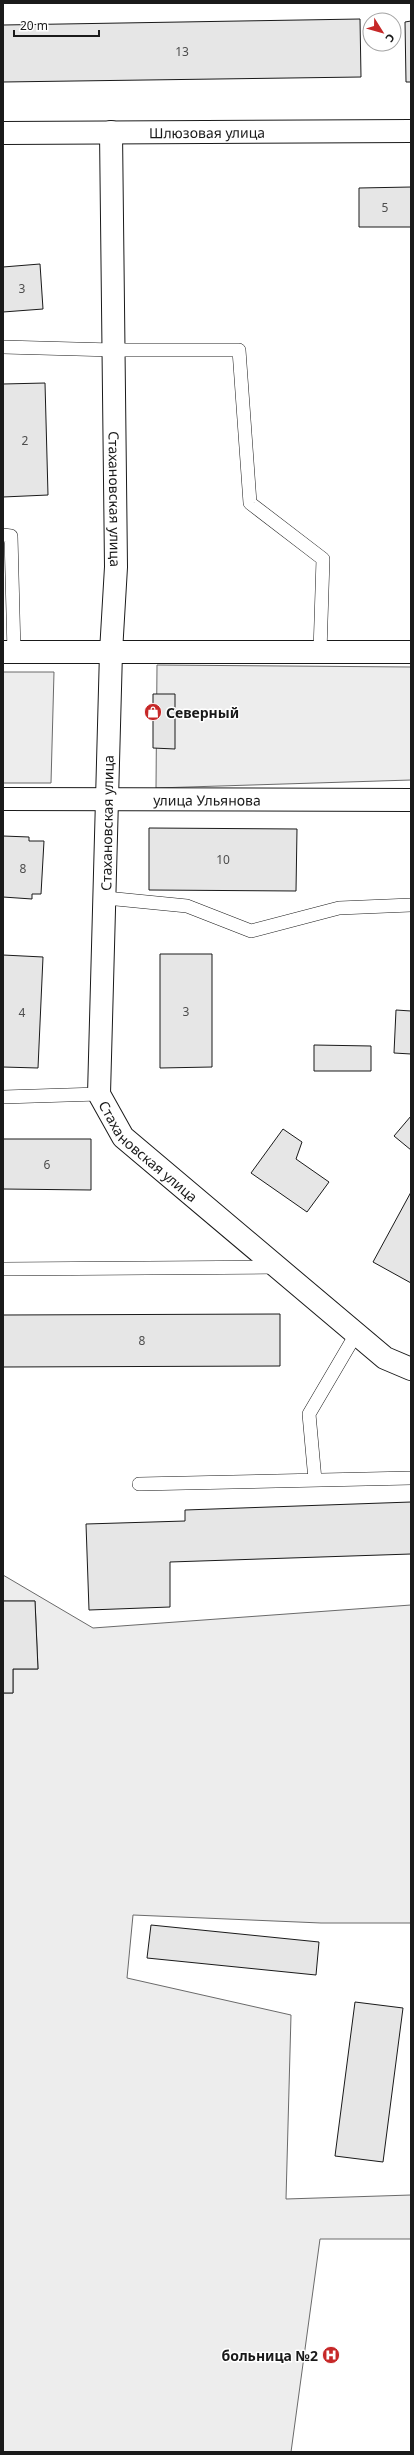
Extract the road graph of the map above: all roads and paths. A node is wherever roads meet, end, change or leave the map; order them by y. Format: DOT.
graph roads {
  1 [pos="411,131"];
  2 [pos="111,132"];
  3 [pos="3,133"];
  4 [pos="3,347"];
  5 [pos="113,350"];
  6 [pos="3,535"];
  7 [pos="8,652"];
  8 [pos="111,652"];
  9 [pos="320,652"];
  10 [pos="411,652"];
  11 [pos="3,799"];
  12 [pos="107,800"];
  13 [pos="411,800"];
  14 [pos="106,898"];
  15 [pos="411,905"];
  16 [pos="99,1094"];
  17 [pos="3,1097"];
  18 [pos="277,1267"];
  19 [pos="3,1269"];
  20 [pos="356,1334"];
  21 [pos="411,1369"];
  22 [pos="411,1478"];
  23 [pos="315,1480"];
  24 [pos="139,1484"];
  1 -- 2 [label="street, Шлюзовая улица"];
  2 -- 3 [label="street, Шлюзовая улица"];
  2 -- 5 [label="street, Стахановская улица"];
  4 -- 5 [label="lane"];
  5 -- 8 [label="street, Стахановская улица"];
  5 -- 9 [label="lane"];
  6 -- 7 [label="lane"];
  7 -- 8 [label="street"];
  8 -- 9 [label="street"];
  8 -- 12 [label="street, Стахановская улица"];
  9 -- 10 [label="street"];
  11 -- 12 [label="street, улица Ульянова"];
  12 -- 13 [label="street, улица Ульянова"];
  12 -- 14 [label="street, Стахановская улица"];
  14 -- 15 [label="lane"];
  14 -- 16 [label="street, Стахановская улица"];
  16 -- 17 [label="lane"];
  16 -- 18 [label="street, Стахановская улица"];
  18 -- 19 [label="lane"];
  18 -- 20 [label="street, Стахановская улица"];
  20 -- 21 [label="street, Стахановская улица"];
  20 -- 23 [label="lane"];
  22 -- 23 [label="lane"];
  23 -- 24 [label="lane"];
}
